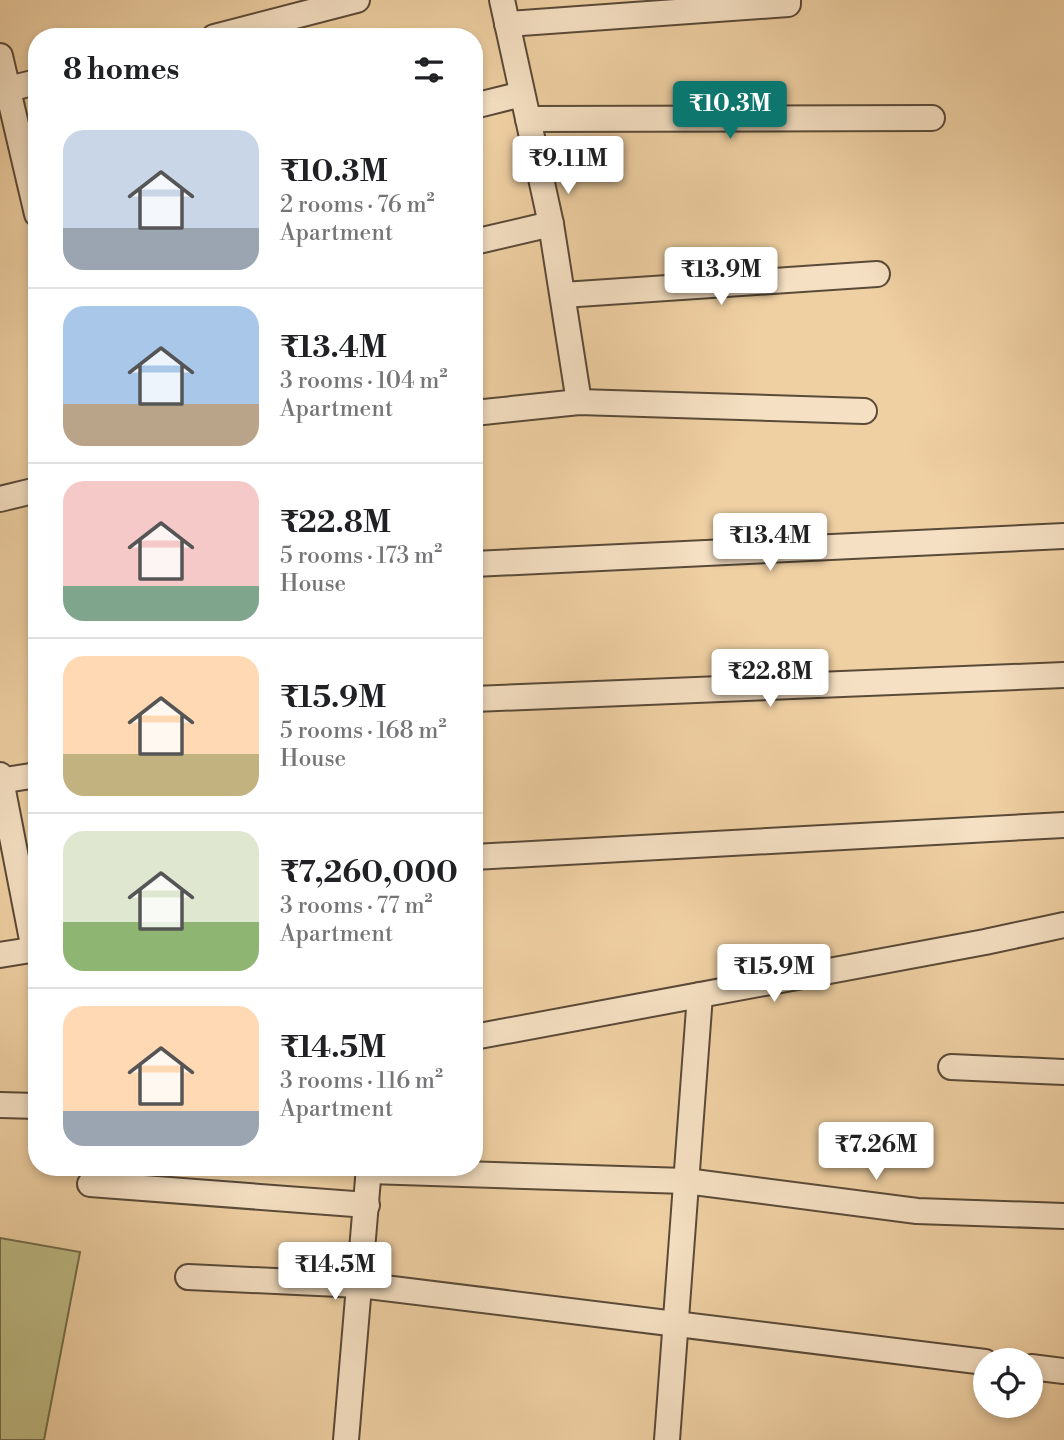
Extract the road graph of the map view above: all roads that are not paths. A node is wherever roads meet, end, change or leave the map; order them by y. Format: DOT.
graph roads {
  1 [pos="357,0"];
  2 [pos="788,0"];
  3 [pos="504,12"];
  4 [pos="249,28"];
  5 [pos="0,56"];
  6 [pos="28,84"];
  7 [pos="8,89"];
  8 [pos="522,94"];
  9 [pos="483,104"];
  10 [pos="932,118"];
  11 [pos="528,119"];
  12 [pos="28,175"];
  13 [pos="551,224"];
  14 [pos="483,240"];
  15 [pos="877,274"];
  16 [pos="563,295"];
  17 [pos="579,402"];
  18 [pos="864,411"];
  19 [pos="483,412"];
  20 [pos="28,492"];
  21 [pos="0,499"];
  22 [pos="1064,536"];
  23 [pos="483,564"];
  24 [pos="1064,675"];
  25 [pos="483,699"];
  26 [pos="0,775"];
  27 [pos="28,776"];
  28 [pos="0,781"];
  29 [pos="1064,825"];
  30 [pos="483,857"];
  31 [pos="28,916"];
  32 [pos="1064,925"];
  33 [pos="28,951"];
  34 [pos="0,955"];
  35 [pos="700,995"];
  36 [pos="483,1035"];
  37 [pos="951,1068"];
  38 [pos="1064,1072"];
  39 [pos="0,1105"];
  40 [pos="28,1106"];
  41 [pos="483,1173"];
  42 [pos="369,1176"];
  43 [pos="686,1181"];
  44 [pos="90,1184"];
  45 [pos="367,1205"];
  46 [pos="1064,1216"];
  47 [pos="188,1277"];
  48 [pos="360,1284"];
  49 [pos="676,1324"];
  50 [pos="973,1361"];
  51 [pos="1043,1368"];
  52 [pos="1064,1371"];
  53 [pos="346,1440"];
  54 [pos="667,1440"];
  1 -- 4 [label="street"];
  2 -- 3 [label="street"];
  3 -- 8 [label="street"];
  5 -- 7 [label="street"];
  6 -- 7 [label="street"];
  7 -- 12 [label="street"];
  8 -- 9 [label="street"];
  8 -- 11 [label="street"];
  10 -- 11 [label="street"];
  11 -- 13 [label="street"];
  13 -- 14 [label="street"];
  13 -- 16 [label="street"];
  15 -- 16 [label="street"];
  16 -- 17 [label="street"];
  17 -- 18 [label="street"];
  17 -- 19 [label="street"];
  20 -- 21 [label="street"];
  22 -- 23 [label="street"];
  24 -- 25 [label="street"];
  26 -- 28 [label="street"];
  27 -- 28 [label="street"];
  28 -- 31 [label="street"];
  29 -- 30 [label="street"];
  32 -- 35 [label="street"];
  33 -- 34 [label="street"];
  35 -- 36 [label="street"];
  35 -- 43 [label="street"];
  37 -- 38 [label="street"];
  39 -- 40 [label="street"];
  41 -- 43 [label="street"];
  42 -- 45 [label="street"];
  43 -- 46 [label="street"];
  43 -- 49 [label="street"];
  44 -- 45 [label="street"];
  45 -- 48 [label="street"];
  47 -- 48 [label="street"];
  48 -- 49 [label="street"];
  48 -- 53 [label="street"];
  49 -- 50 [label="street"];
  49 -- 54 [label="street"];
  51 -- 52 [label="street"];
}
